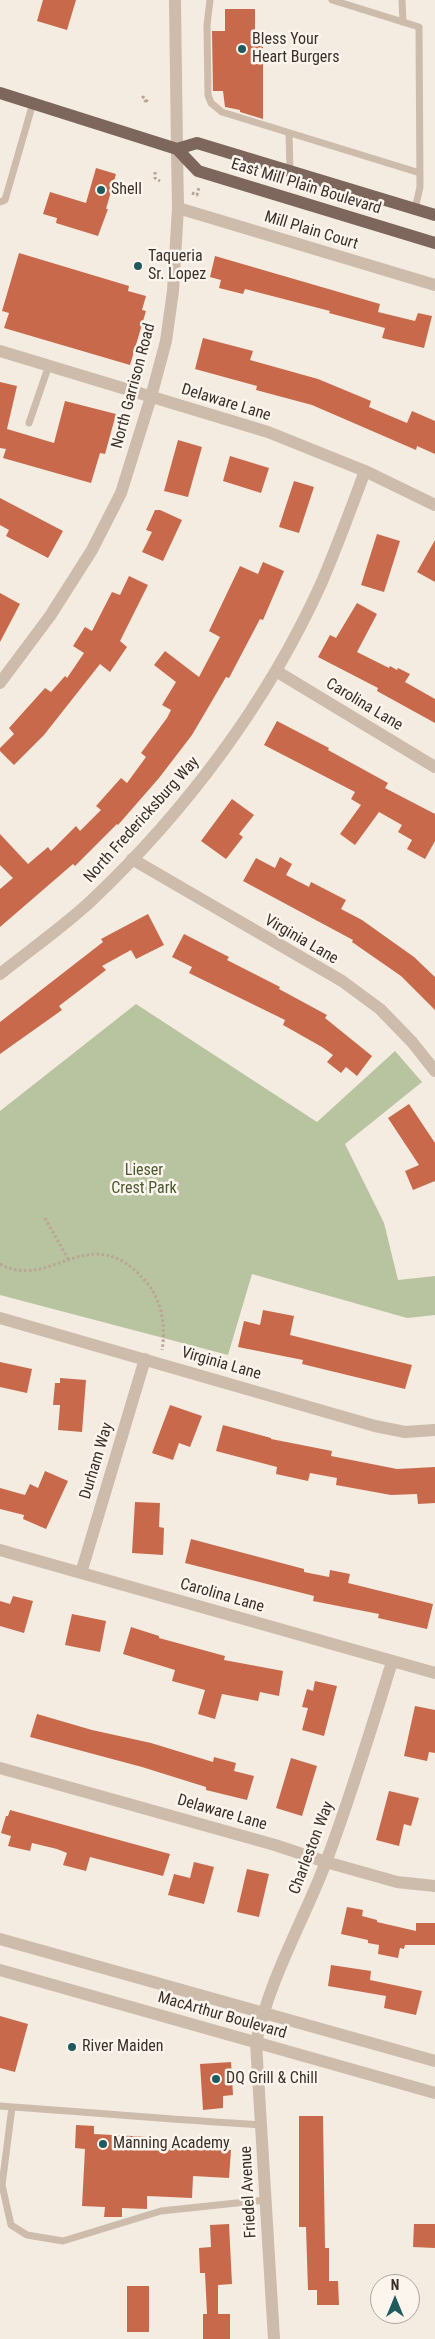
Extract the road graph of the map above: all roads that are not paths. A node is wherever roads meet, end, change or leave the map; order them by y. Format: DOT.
graph roads {
  1 [pos="175,0"];
  2 [pos="210,0"];
  3 [pos="332,0"];
  4 [pos="402,0"];
  5 [pos="403,22"];
  6 [pos="0,93"];
  7 [pos="33,104"];
  8 [pos="289,133"];
  9 [pos="177,148"];
  10 [pos="290,171"];
  11 [pos="420,173"];
  12 [pos="0,202"];
  13 [pos="178,208"];
  14 [pos="415,209"];
  15 [pos="435,215"];
  16 [pos="435,243"];
  17 [pos="435,285"];
  18 [pos="0,350"];
  19 [pos="48,365"];
  20 [pos="151,397"];
  21 [pos="29,423"];
  22 [pos="366,472"];
  23 [pos="435,505"];
  24 [pos="276,671"];
  25 [pos="0,683"];
  26 [pos="435,767"];
  27 [pos="132,859"];
  28 [pos="0,974"];
  29 [pos="435,1071"];
  30 [pos="0,1318"];
  31 [pos="145,1359"];
  32 [pos="435,1430"];
  33 [pos="0,1550"];
  34 [pos="81,1573"];
  35 [pos="392,1662"];
  36 [pos="435,1673"];
  37 [pos="0,1768"];
  38 [pos="326,1862"];
  39 [pos="435,1886"];
  40 [pos="0,1939"];
  41 [pos="0,1970"];
  42 [pos="262,2014"];
  43 [pos="256,2043"];
  44 [pos="435,2061"];
  45 [pos="435,2092"];
  46 [pos="0,2106"];
  47 [pos="12,2107"];
  48 [pos="261,2125"];
  49 [pos="265,2200"];
  50 [pos="274,2339"];
  1 -- 9 [label="street, North Garrison Road"];
  2 -- 8 [label="lane"];
  3 -- 5 [label="lane"];
  4 -- 5 [label="lane"];
  5 -- 11 [label="lane"];
  6 -- 7 [label="main road, East Mill Plain Boulevard"];
  7 -- 9 [label="main road, East Mill Plain Boulevard"];
  7 -- 12 [label="lane"];
  8 -- 10 [label="lane"];
  8 -- 11 [label="lane"];
  9 -- 10 [label="main road, East Mill Plain Boulevard"];
  9 -- 13 [label="street, North Garrison Road"];
  9 -- 16 [label="main road, East Mill Plain Boulevard"];
  10 -- 14 [label="main road, East Mill Plain Boulevard"];
  11 -- 14 [label="lane"];
  13 -- 17 [label="street, Mill Plain Court"];
  13 -- 20 [label="street, North Garrison Road"];
  14 -- 15 [label="main road, East Mill Plain Boulevard"];
  18 -- 19 [label="street, Delaware Lane"];
  19 -- 20 [label="street, Delaware Lane"];
  19 -- 21 [label="lane"];
  20 -- 22 [label="street, Delaware Lane"];
  20 -- 25 [label="street, North Garrison Road"];
  22 -- 23 [label="street, Delaware Lane"];
  22 -- 24 [label="street, North Fredericksburg Way"];
  24 -- 26 [label="street, Carolina Lane"];
  24 -- 27 [label="street, North Fredericksburg Way"];
  27 -- 28 [label="street, North Fredericksburg Way"];
  27 -- 29 [label="street, Virginia Lane"];
  30 -- 31 [label="street, Virginia Lane"];
  31 -- 32 [label="street, Virginia Lane"];
  31 -- 34 [label="street, Durham Way"];
  33 -- 34 [label="street, Carolina Lane"];
  34 -- 35 [label="street, Carolina Lane"];
  35 -- 36 [label="street, Carolina Lane"];
  35 -- 38 [label="street, Charleston Way"];
  37 -- 38 [label="street, Delaware Lane"];
  38 -- 39 [label="street, Delaware Lane"];
  38 -- 42 [label="street, Charleston Way"];
  40 -- 42 [label="street, MacArthur Boulevard"];
  41 -- 43 [label="street, MacArthur Boulevard"];
  42 -- 43 [label="street, Charleston Way"];
  42 -- 44 [label="street, MacArthur Boulevard"];
  43 -- 45 [label="street, MacArthur Boulevard"];
  43 -- 48 [label="street, Friedel Avenue"];
  46 -- 47 [label="lane"];
  47 -- 48 [label="lane"];
  47 -- 49 [label="lane"];
  48 -- 49 [label="street, Friedel Avenue"];
  49 -- 50 [label="street, Friedel Avenue"];
}
